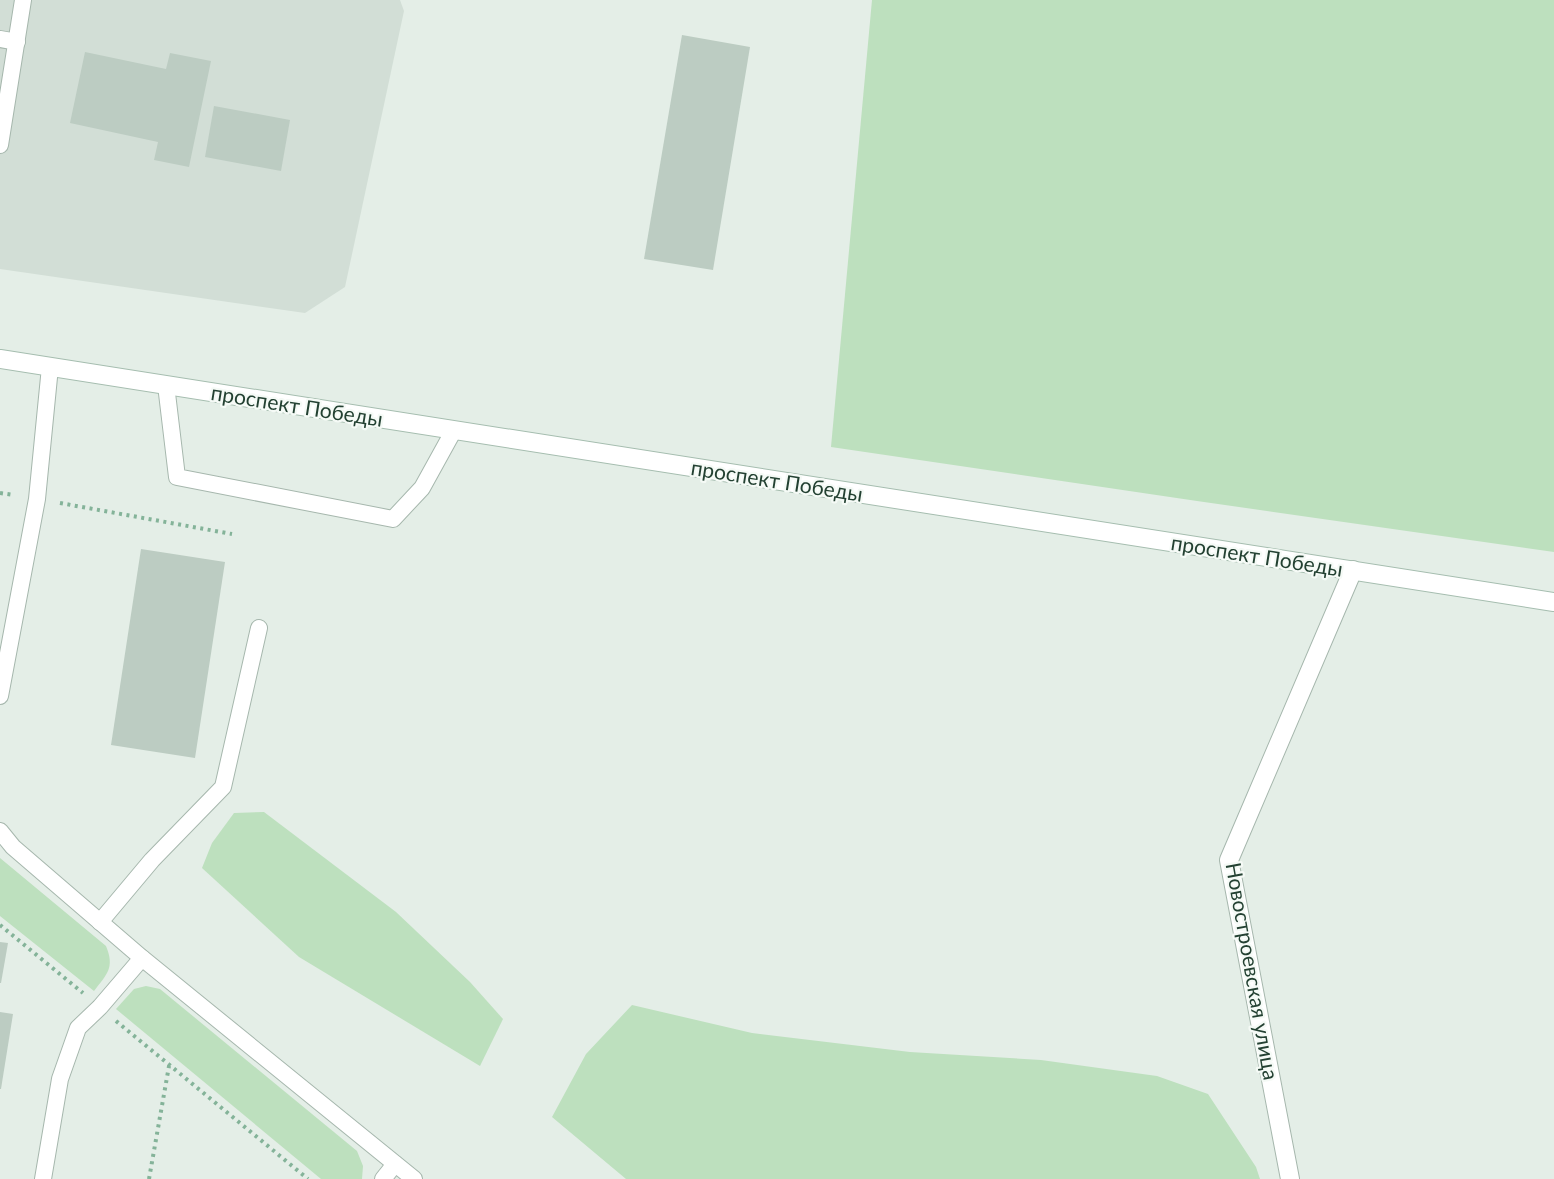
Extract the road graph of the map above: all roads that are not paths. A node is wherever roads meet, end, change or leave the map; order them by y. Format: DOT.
graph roads {
  1 [pos="23,0"];
  2 [pos="8,41"];
  3 [pos="0,145"];
  4 [pos="0,359"];
  5 [pos="50,367"];
  6 [pos="166,385"];
  7 [pos="454,430"];
  8 [pos="1353,570"];
  9 [pos="1554,602"];
  10 [pos="259,628"];
  11 [pos="0,696"];
  12 [pos="0,831"];
  13 [pos="100,922"];
  14 [pos="142,958"];
  15 [pos="394,1164"];
  16 [pos="43,1179"];
  17 [pos="383,1179"];
  18 [pos="414,1179"];
  19 [pos="1290,1179"];
  1 -- 2 [label="lane"];
  2 -- 3 [label="lane"];
  4 -- 5 [label="street, проспект Победы"];
  5 -- 6 [label="street, проспект Победы"];
  5 -- 11 [label="lane"];
  6 -- 7 [label="street, проспект Победы"];
  6 -- 7 [label="lane"];
  7 -- 8 [label="street, проспект Победы"];
  8 -- 9 [label="street, проспект Победы"];
  8 -- 19 [label="street, Новостроевская улица"];
  10 -- 13 [label="lane"];
  12 -- 13 [label="lane"];
  13 -- 14 [label="lane"];
  14 -- 15 [label="lane"];
  14 -- 16 [label="lane"];
  15 -- 17 [label="lane"];
  15 -- 18 [label="lane"];
}
